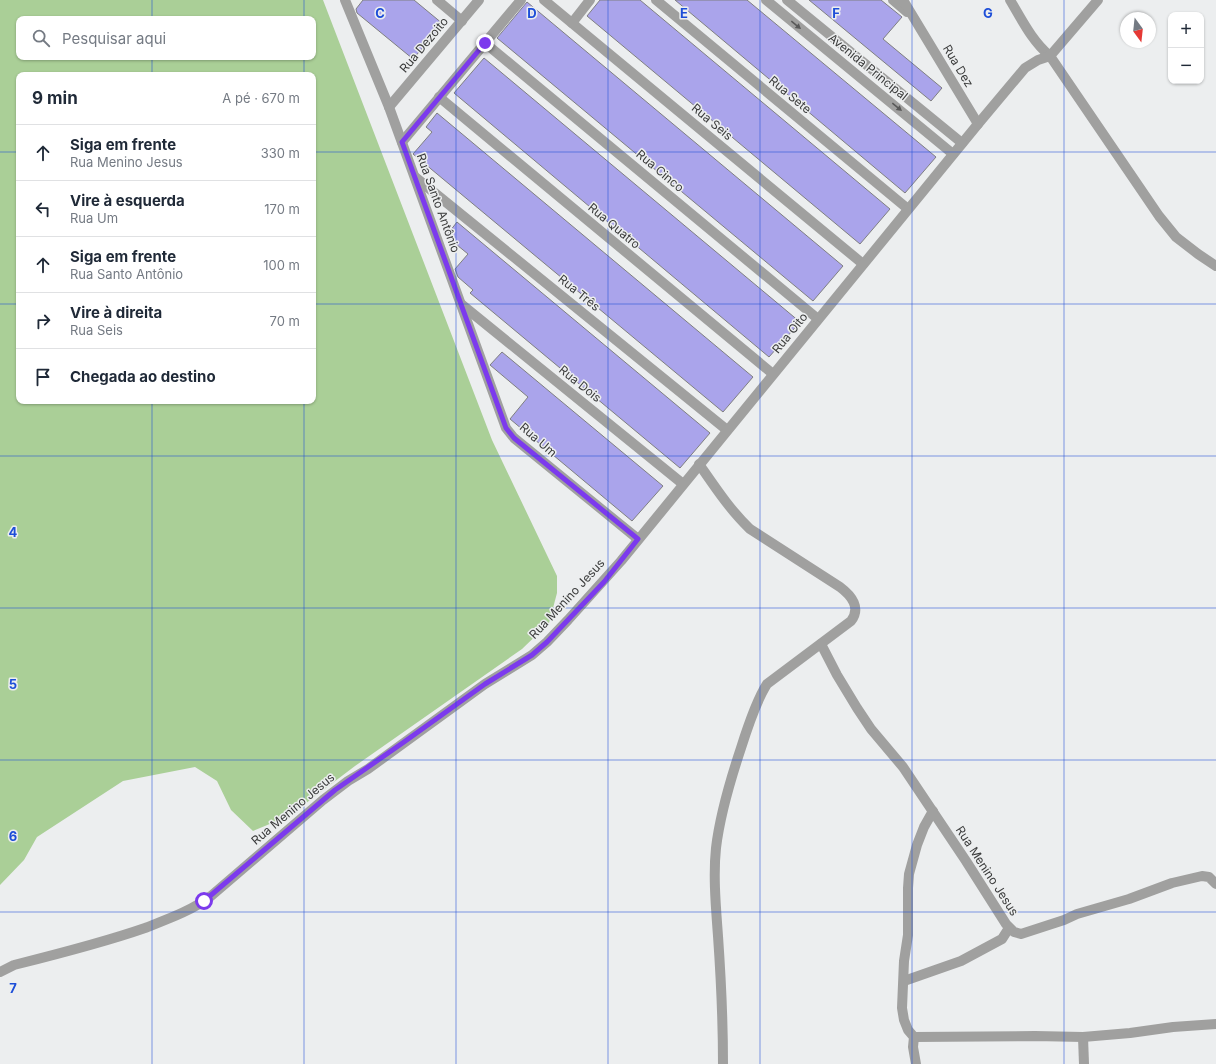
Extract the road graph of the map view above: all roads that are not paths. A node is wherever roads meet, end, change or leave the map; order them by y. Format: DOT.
graph roads {
  1 [pos="344,0"];
  2 [pos="437,0"];
  3 [pos="479,0"];
  4 [pos="521,0"];
  5 [pos="544,0"];
  6 [pos="590,0"];
  7 [pos="656,0"];
  8 [pos="766,0"];
  9 [pos="787,0"];
  10 [pos="893,0"];
  11 [pos="904,0"];
  12 [pos="1010,0"];
  13 [pos="1098,0"];
  14 [pos="915,19"];
  15 [pos="462,21"];
  16 [pos="572,23"];
  17 [pos="485,43"];
  18 [pos="1050,56"];
  19 [pos="439,98"];
  20 [pos="389,107"];
  21 [pos="978,124"];
  22 [pos="402,142"];
  23 [pos="962,143"];
  24 [pos="953,154"];
  25 [pos="415,177"];
  26 [pos="908,210"];
  27 [pos="863,264"];
  28 [pos="1216,266"];
  29 [pos="461,304"];
  30 [pos="818,319"];
  31 [pos="773,374"];
  32 [pos="727,430"];
  33 [pos="699,464"];
  34 [pos="682,484"];
  35 [pos="638,539"];
  36 [pos="821,644"];
  37 [pos="933,812"];
  38 [pos="1216,884"];
  39 [pos="1009,928"];
  40 [pos="0,972"];
  41 [pos="904,982"];
  42 [pos="1216,1024"];
  43 [pos="914,1037"];
  44 [pos="1083,1037"];
  45 [pos="724,1064"];
  46 [pos="916,1064"];
  47 [pos="1084,1064"];
  1 -- 20 [label="street, Rua Santo Antônio"];
  2 -- 15 [label="street"];
  3 -- 15 [label="street, Rua Dezoito"];
  4 -- 17 [label="street"];
  5 -- 16 [label="street, Rua Seis"];
  6 -- 16 [label="street"];
  7 -- 26 [label="street, Rua Sete"];
  8 -- 24 [label="street, Avenida Principal, one-way"];
  9 -- 23 [label="street, Avenida Principal"];
  10 -- 14 [label="street"];
  11 -- 14 [label="street, Rua Dez"];
  12 -- 18 [label="street"];
  13 -- 18 [label="street"];
  14 -- 21 [label="street, Rua Dez"];
  15 -- 20 [label="street, Rua Dezoito"];
  16 -- 27 [label="street, Rua Seis"];
  17 -- 19 [label="street"];
  17 -- 30 [label="street, Rua Cinco"];
  18 -- 21 [label="street"];
  18 -- 28 [label="street"];
  19 -- 22 [label="street"];
  19 -- 31 [label="street, Rua Quatro"];
  20 -- 22 [label="street, Rua Santo Antônio"];
  21 -- 23 [label="street"];
  22 -- 25 [label="street, Rua Santo Antônio"];
  23 -- 24 [label="street, Rua Oito"];
  24 -- 26 [label="street, Rua Oito"];
  25 -- 29 [label="street, Rua Santo Antônio"];
  25 -- 32 [label="street, Rua Três"];
  26 -- 27 [label="street, Rua Oito"];
  27 -- 30 [label="street, Rua Oito"];
  29 -- 34 [label="street, Rua Dois"];
  29 -- 35 [label="street, Rua Um"];
  30 -- 31 [label="street, Rua Oito"];
  31 -- 32 [label="street, Rua Oito"];
  32 -- 33 [label="street, Rua Oito"];
  33 -- 34 [label="street, Rua Oito"];
  33 -- 36 [label="street"];
  34 -- 35 [label="street, Rua Oito"];
  35 -- 40 [label="street, Rua Menino Jesus"];
  36 -- 37 [label="street, Rua Menino Jesus"];
  36 -- 45 [label="street"];
  37 -- 39 [label="street, Rua Menino Jesus"];
  37 -- 41 [label="street"];
  38 -- 39 [label="street, Rua Menino Jesus"];
  39 -- 41 [label="street"];
  41 -- 43 [label="street"];
  42 -- 44 [label="street"];
  43 -- 44 [label="street"];
  43 -- 46 [label="street"];
  44 -- 47 [label="street"];
}
